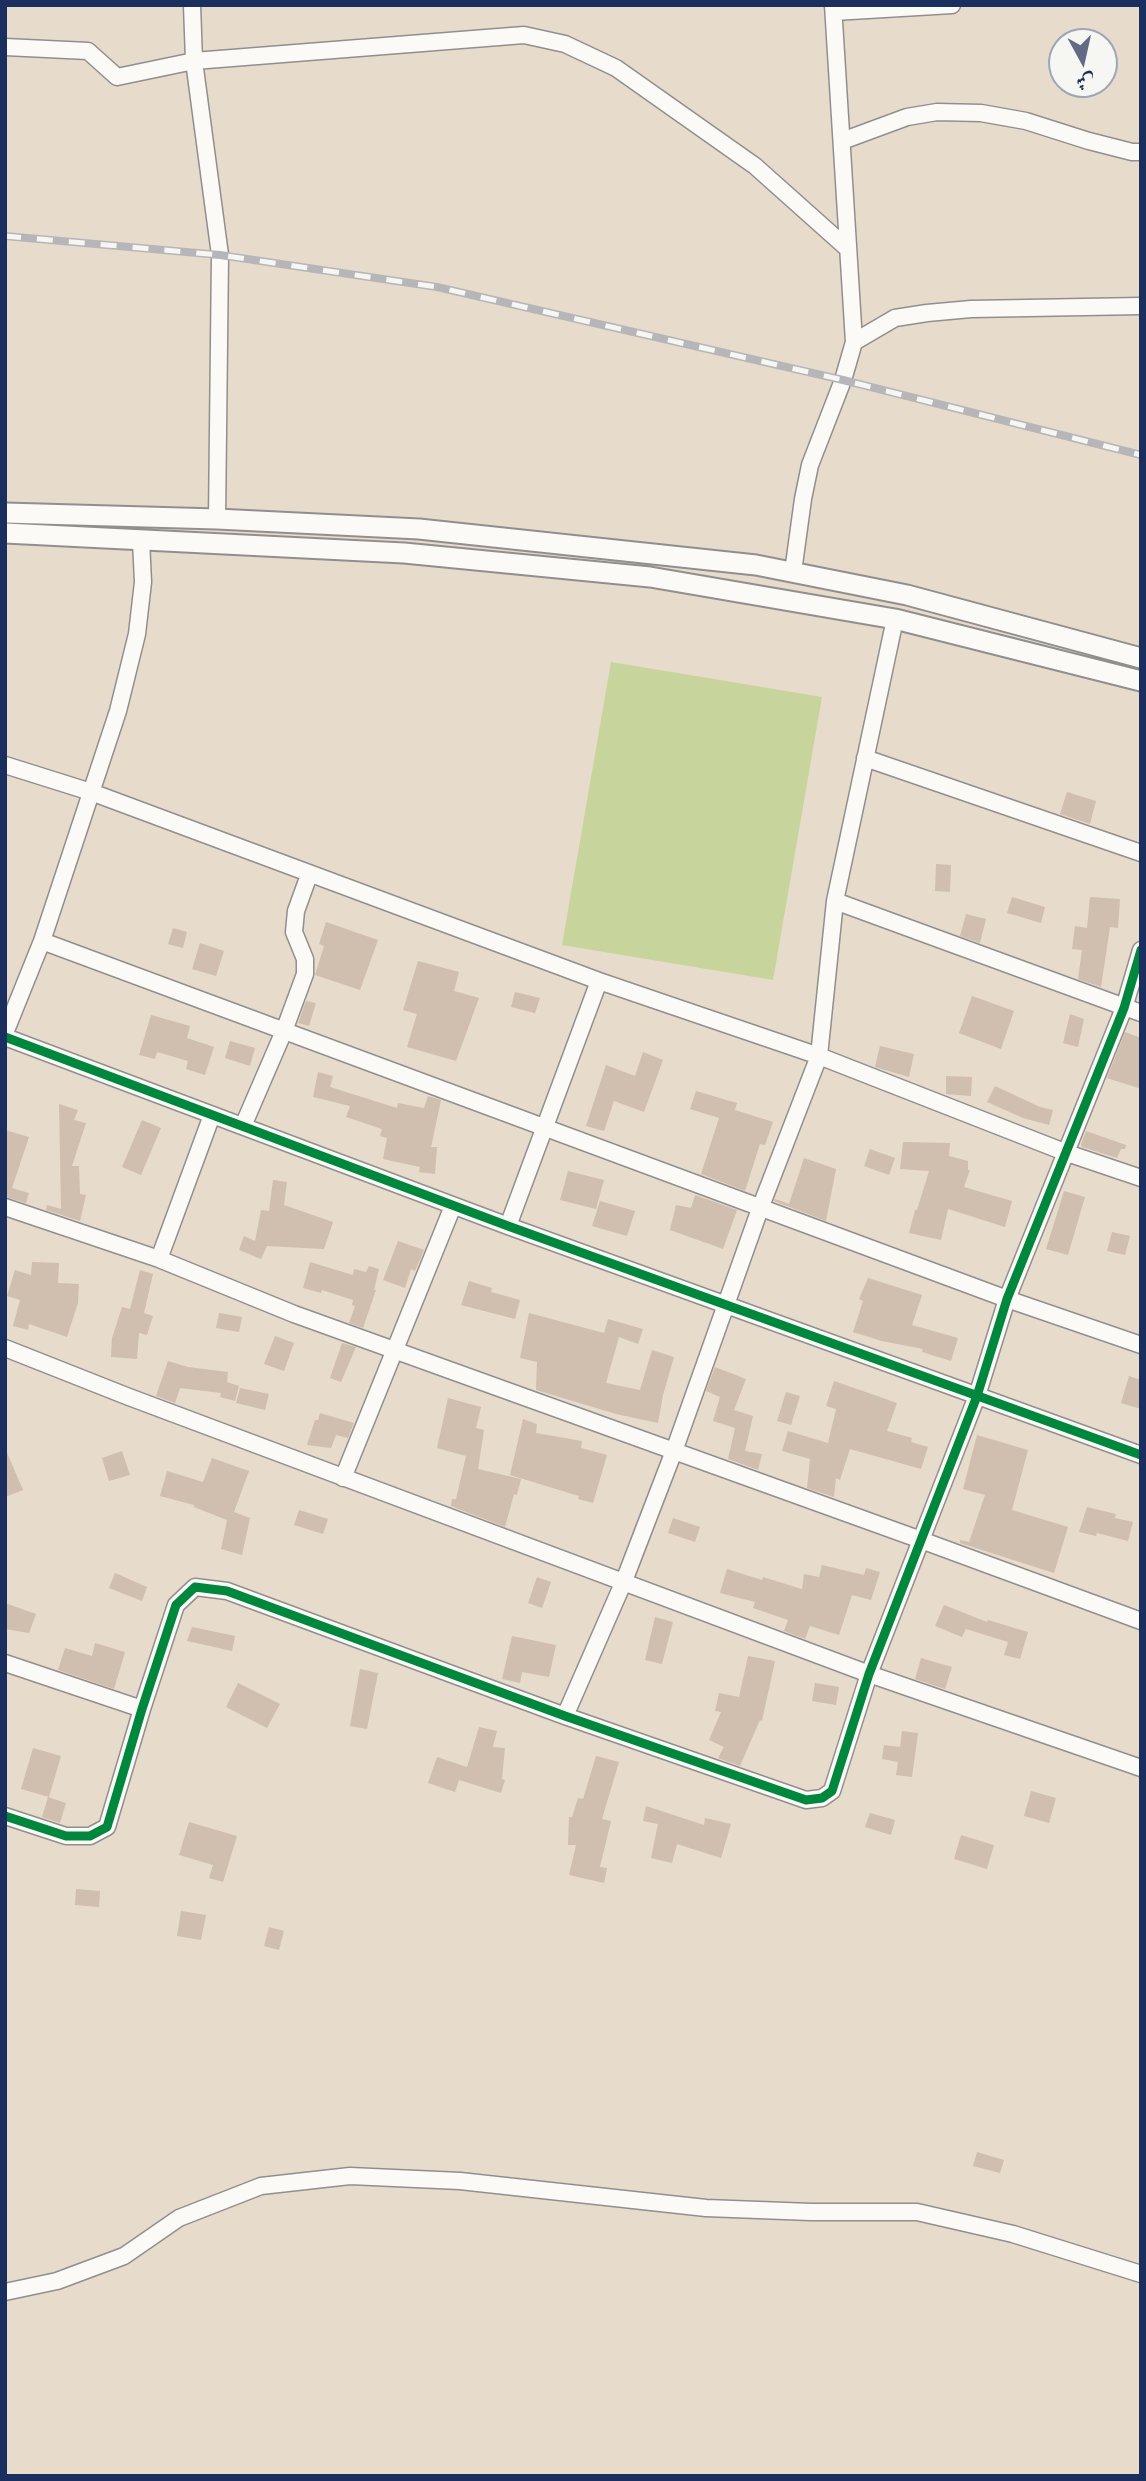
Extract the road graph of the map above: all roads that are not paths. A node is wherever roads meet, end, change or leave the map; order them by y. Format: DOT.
graph roads {
  1 [pos="192,5"];
  2 [pos="952,5"];
  3 [pos="834,9"];
  4 [pos="5,47"];
  5 [pos="194,61"];
  6 [pos="842,141"];
  7 [pos="1141,152"];
  8 [pos="848,249"];
  9 [pos="1141,306"];
  10 [pos="853,342"];
  11 [pos="5,513"];
  12 [pos="217,519"];
  13 [pos="5,533"];
  14 [pos="141,540"];
  15 [pos="793,572"];
  16 [pos="895,619"];
  17 [pos="1141,658"];
  18 [pos="1141,681"];
  19 [pos="865,758"];
  20 [pos="5,765"];
  21 [pos="91,792"];
  22 [pos="1141,853"];
  23 [pos="309,875"];
  24 [pos="835,901"];
  25 [pos="42,941"];
  26 [pos="1141,950"];
  27 [pos="599,981"];
  28 [pos="1124,1008"];
  29 [pos="1141,1013"];
  30 [pos="284,1031"];
  31 [pos="5,1035"];
  32 [pos="819,1056"];
  33 [pos="212,1115"];
  34 [pos="243,1126"];
  35 [pos="545,1127"];
  36 [pos="1067,1153"];
  37 [pos="1141,1178"];
  38 [pos="5,1206"];
  39 [pos="453,1206"];
  40 [pos="761,1206"];
  41 [pos="508,1226"];
  42 [pos="159,1259"];
  43 [pos="1007,1299"];
  44 [pos="725,1306"];
  45 [pos="1141,1345"];
  46 [pos="5,1348"];
  47 [pos="396,1349"];
  48 [pos="977,1396"];
  49 [pos="674,1451"];
  50 [pos="1141,1455"];
  51 [pos="343,1478"];
  52 [pos="922,1539"];
  53 [pos="624,1581"];
  54 [pos="1141,1621"];
  55 [pos="5,1663"];
  56 [pos="869,1674"];
  57 [pos="142,1709"];
  58 [pos="565,1716"];
  59 [pos="1141,1768"];
  60 [pos="5,1816"];
  61 [pos="1141,2274"];
  62 [pos="5,2292"];
  1 -- 5 [label="street"];
  2 -- 3 [label="street"];
  3 -- 6 [label="street"];
  4 -- 5 [label="street"];
  5 -- 8 [label="street"];
  5 -- 12 [label="street"];
  6 -- 7 [label="street"];
  6 -- 8 [label="street"];
  8 -- 10 [label="street"];
  9 -- 10 [label="street"];
  10 -- 15 [label="street"];
  11 -- 12 [label="street"];
  12 -- 15 [label="street"];
  13 -- 14 [label="street"];
  14 -- 16 [label="street"];
  14 -- 21 [label="street"];
  15 -- 17 [label="street"];
  16 -- 18 [label="street"];
  16 -- 19 [label="street"];
  19 -- 22 [label="street"];
  19 -- 24 [label="street"];
  20 -- 21 [label="street"];
  21 -- 23 [label="street"];
  21 -- 25 [label="street"];
  23 -- 27 [label="street"];
  23 -- 30 [label="street"];
  24 -- 28 [label="street"];
  24 -- 32 [label="street"];
  25 -- 30 [label="street"];
  25 -- 31 [label="street"];
  26 -- 28 [label="street"];
  27 -- 32 [label="street"];
  27 -- 35 [label="street"];
  28 -- 29 [label="street"];
  28 -- 36 [label="street"];
  30 -- 34 [label="street"];
  30 -- 35 [label="street"];
  31 -- 33 [label="street"];
  32 -- 36 [label="street"];
  32 -- 40 [label="street"];
  33 -- 34 [label="street"];
  33 -- 42 [label="street"];
  34 -- 39 [label="street"];
  35 -- 40 [label="street"];
  35 -- 41 [label="street"];
  36 -- 37 [label="street"];
  36 -- 43 [label="street"];
  38 -- 42 [label="street"];
  39 -- 41 [label="street"];
  39 -- 47 [label="street"];
  40 -- 43 [label="street"];
  40 -- 44 [label="street"];
  41 -- 44 [label="street"];
  42 -- 47 [label="street"];
  43 -- 45 [label="street"];
  43 -- 48 [label="street"];
  44 -- 48 [label="street"];
  44 -- 49 [label="street"];
  46 -- 51 [label="street"];
  47 -- 49 [label="street"];
  47 -- 51 [label="street"];
  48 -- 50 [label="street"];
  48 -- 52 [label="street"];
  49 -- 52 [label="street"];
  49 -- 53 [label="street"];
  51 -- 53 [label="street"];
  52 -- 54 [label="street"];
  52 -- 56 [label="street"];
  53 -- 56 [label="street"];
  53 -- 58 [label="street"];
  55 -- 57 [label="street"];
  56 -- 58 [label="street"];
  56 -- 59 [label="street"];
  57 -- 58 [label="street"];
  57 -- 60 [label="street"];
  61 -- 62 [label="street"];
}
